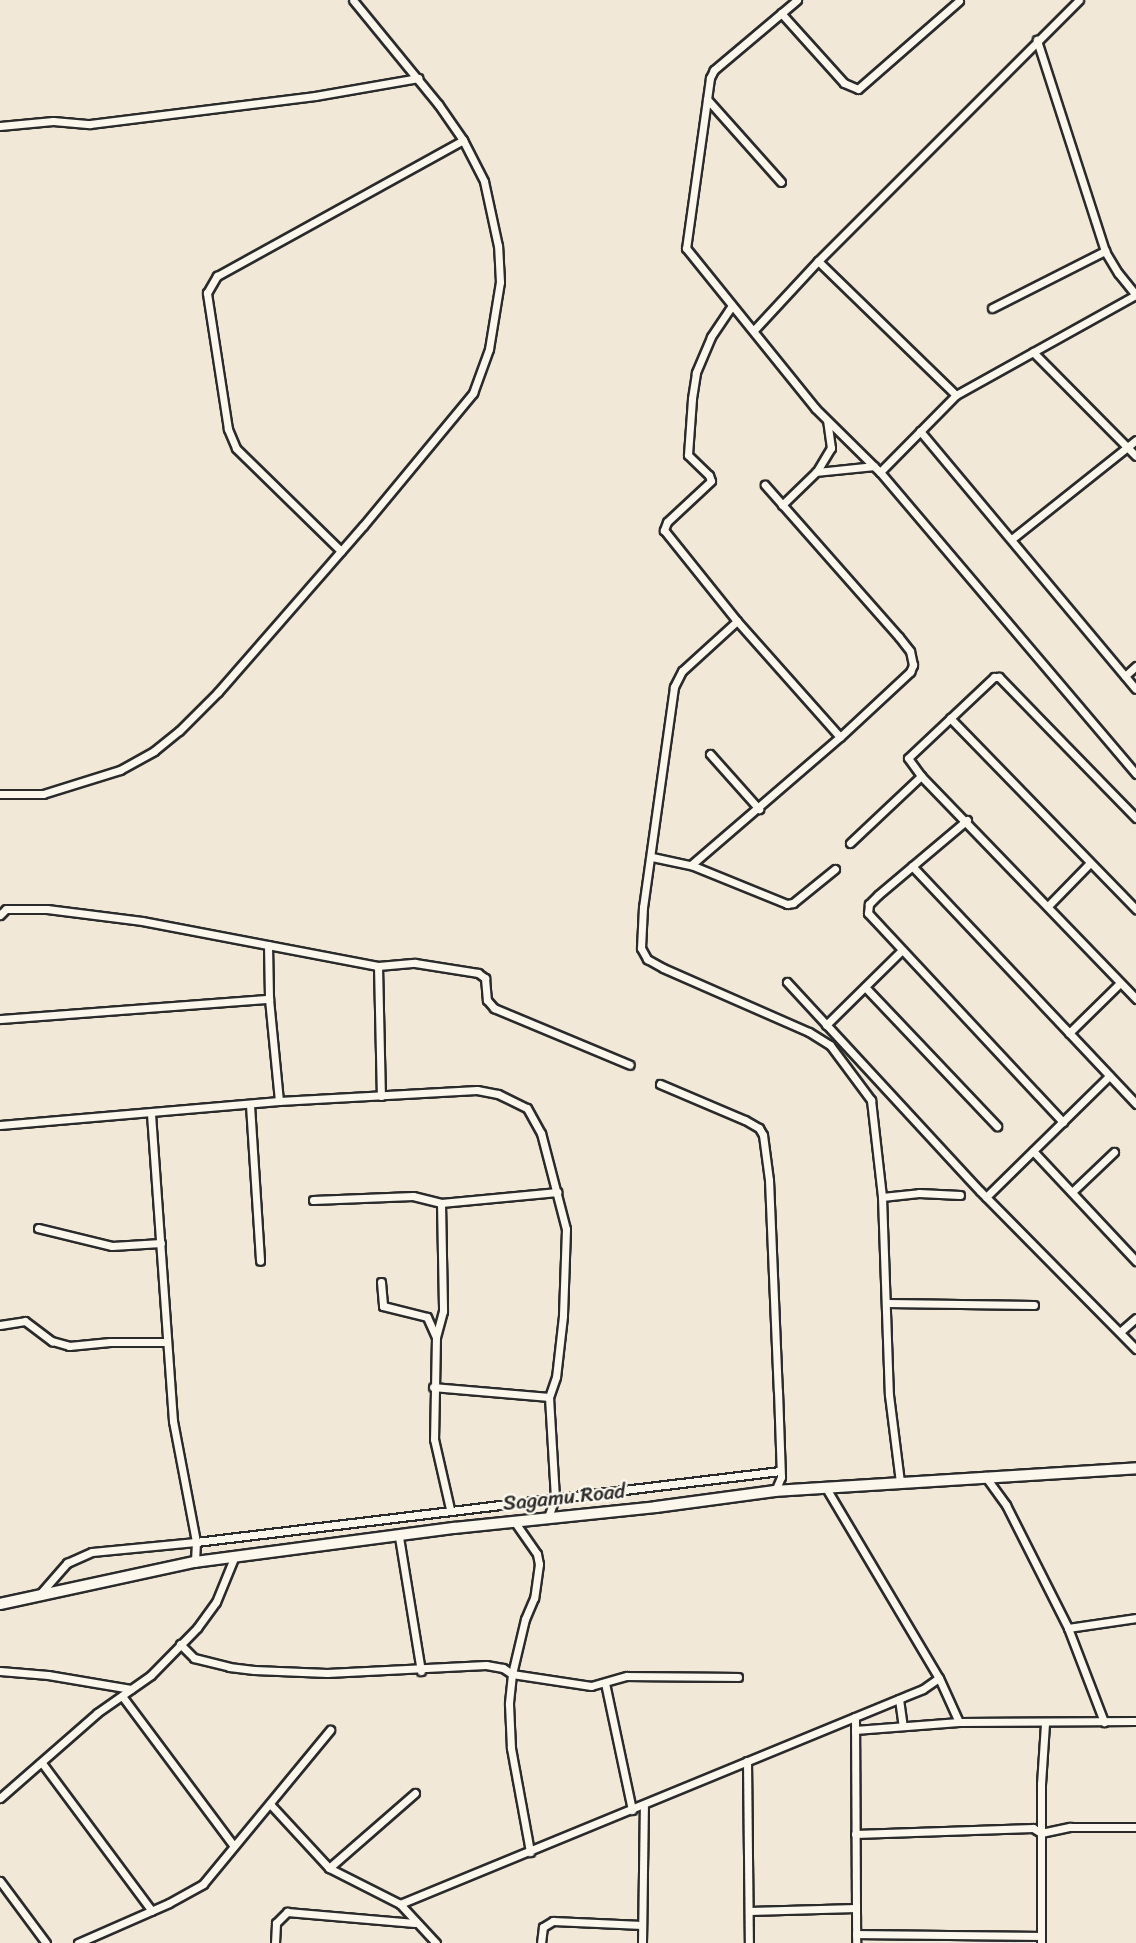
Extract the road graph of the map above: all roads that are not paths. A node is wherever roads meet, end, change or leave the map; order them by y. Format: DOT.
graph roads {
  1 [pos="353,0"];
  2 [pos="797,0"];
  3 [pos="1079,0"];
  4 [pos="959,1"];
  5 [pos="782,13"];
  6 [pos="1037,40"];
  7 [pos="418,78"];
  8 [pos="707,99"];
  9 [pos="0,126"];
  10 [pos="463,140"];
  11 [pos="781,182"];
  12 [pos="1105,251"];
  13 [pos="818,261"];
  14 [pos="731,307"];
  15 [pos="992,308"];
  16 [pos="754,330"];
  17 [pos="1033,352"];
  18 [pos="956,395"];
  19 [pos="827,421"];
  20 [pos="920,431"];
  21 [pos="1136,440"];
  22 [pos="1128,446"];
  23 [pos="1136,456"];
  24 [pos="877,469"];
  25 [pos="816,471"];
  26 [pos="765,485"];
  27 [pos="782,505"];
  28 [pos="1013,538"];
  29 [pos="341,551"];
  30 [pos="737,621"];
  31 [pos="1136,666"];
  32 [pos="1125,676"];
  33 [pos="1136,689"];
  34 [pos="950,718"];
  35 [pos="840,737"];
  36 [pos="710,754"];
  37 [pos="1136,774"];
  38 [pos="922,776"];
  39 [pos="0,793"];
  40 [pos="759,809"];
  41 [pos="1136,818"];
  42 [pos="967,820"];
  43 [pos="850,843"];
  44 [pos="652,857"];
  45 [pos="1090,863"];
  46 [pos="691,865"];
  47 [pos="912,866"];
  48 [pos="835,869"];
  49 [pos="1048,905"];
  50 [pos="1136,909"];
  51 [pos="0,915"];
  52 [pos="268,945"];
  53 [pos="901,951"];
  54 [pos="378,966"];
  55 [pos="787,982"];
  56 [pos="1120,983"];
  57 [pos="865,987"];
  58 [pos="269,999"];
  59 [pos="1136,999"];
  60 [pos="0,1018"];
  61 [pos="826,1025"];
  62 [pos="1069,1033"];
  63 [pos="629,1065"];
  64 [pos="1109,1076"];
  65 [pos="660,1084"];
  66 [pos="380,1096"];
  67 [pos="279,1101"];
  68 [pos="1136,1104"];
  69 [pos="250,1105"];
  70 [pos="151,1114"];
  71 [pos="1063,1122"];
  72 [pos="0,1125"];
  73 [pos="997,1126"];
  74 [pos="1033,1151"];
  75 [pos="1114,1152"];
  76 [pos="557,1192"];
  77 [pos="1072,1192"];
  78 [pos="960,1195"];
  79 [pos="986,1196"];
  80 [pos="882,1197"];
  81 [pos="313,1200"];
  82 [pos="440,1203"];
  83 [pos="38,1228"];
  84 [pos="161,1243"];
  85 [pos="260,1261"];
  86 [pos="1136,1261"];
  87 [pos="381,1282"];
  88 [pos="887,1303"];
  89 [pos="1034,1305"];
  90 [pos="1136,1318"];
  91 [pos="0,1325"];
  92 [pos="1120,1332"];
  93 [pos="436,1337"];
  94 [pos="167,1342"];
  95 [pos="1136,1349"];
  96 [pos="433,1387"];
  97 [pos="549,1397"];
  98 [pos="1136,1468"];
  99 [pos="780,1471"];
  100 [pos="985,1475"];
  101 [pos="900,1482"];
  102 [pos="826,1488"];
  103 [pos="775,1491"];
  104 [pos="555,1498"];
  105 [pos="450,1509"];
  106 [pos="548,1517"];
  107 [pos="514,1521"];
  108 [pos="399,1537"];
  109 [pos="196,1542"];
  110 [pos="234,1558"];
  111 [pos="195,1562"];
  112 [pos="38,1595"];
  113 [pos="0,1604"];
  114 [pos="1136,1618"];
  115 [pos="1068,1628"];
  116 [pos="180,1644"];
  117 [pos="0,1671"];
  118 [pos="421,1671"];
  119 [pos="512,1674"];
  120 [pos="738,1677"];
  121 [pos="939,1678"];
  122 [pos="605,1683"];
  123 [pos="131,1689"];
  124 [pos="122,1696"];
  125 [pos="899,1699"];
  126 [pos="855,1717"];
  127 [pos="1136,1721"];
  128 [pos="959,1722"];
  129 [pos="1104,1722"];
  130 [pos="1045,1723"];
  131 [pos="903,1726"];
  132 [pos="330,1730"];
  133 [pos="855,1730"];
  134 [pos="747,1761"];
  135 [pos="42,1762"];
  136 [pos="415,1793"];
  137 [pos="0,1798"];
  138 [pos="270,1804"];
  139 [pos="644,1806"];
  140 [pos="632,1811"];
  141 [pos="1136,1827"];
  142 [pos="1041,1833"];
  143 [pos="856,1834"];
  144 [pos="233,1845"];
  145 [pos="530,1852"];
  146 [pos="329,1868"];
  147 [pos="0,1881"];
  148 [pos="400,1904"];
  149 [pos="856,1908"];
  150 [pos="152,1911"];
  151 [pos="749,1911"];
  152 [pos="415,1923"];
  153 [pos="642,1925"];
  154 [pos="856,1939"];
  155 [pos="1041,1940"];
  156 [pos="46,1943"];
  157 [pos="78,1943"];
  158 [pos="275,1943"];
  159 [pos="436,1943"];
  160 [pos="541,1943"];
  161 [pos="642,1943"];
  162 [pos="749,1943"];
  1 -- 7 [label="street"];
  2 -- 5 [label="street"];
  3 -- 6 [label="street"];
  4 -- 5 [label="street"];
  5 -- 8 [label="street"];
  6 -- 12 [label="street"];
  6 -- 13 [label="street"];
  7 -- 9 [label="street"];
  7 -- 10 [label="street"];
  8 -- 11 [label="street"];
  8 -- 14 [label="street"];
  10 -- 29 [label="street"];
  10 -- 29 [label="street"];
  12 -- 15 [label="street"];
  12 -- 17 [label="street"];
  13 -- 16 [label="street"];
  13 -- 18 [label="street"];
  14 -- 16 [label="street"];
  14 -- 30 [label="street"];
  16 -- 19 [label="street"];
  17 -- 18 [label="street"];
  17 -- 22 [label="street"];
  18 -- 20 [label="street"];
  19 -- 24 [label="street"];
  19 -- 25 [label="street"];
  20 -- 24 [label="street"];
  20 -- 28 [label="street"];
  21 -- 22 [label="street"];
  22 -- 23 [label="street"];
  22 -- 28 [label="street"];
  24 -- 25 [label="street"];
  24 -- 37 [label="street"];
  25 -- 27 [label="street"];
  26 -- 27 [label="street"];
  27 -- 35 [label="street"];
  28 -- 32 [label="street"];
  29 -- 39 [label="street"];
  30 -- 35 [label="street"];
  30 -- 44 [label="street"];
  31 -- 32 [label="street"];
  32 -- 33 [label="street"];
  34 -- 38 [label="street"];
  34 -- 41 [label="street"];
  34 -- 45 [label="street"];
  35 -- 40 [label="street"];
  36 -- 40 [label="street"];
  38 -- 42 [label="street"];
  38 -- 43 [label="street"];
  40 -- 46 [label="street"];
  42 -- 47 [label="street"];
  42 -- 49 [label="street"];
  44 -- 46 [label="street"];
  44 -- 80 [label="street"];
  45 -- 49 [label="street"];
  45 -- 50 [label="street"];
  46 -- 48 [label="street"];
  47 -- 53 [label="street"];
  47 -- 62 [label="street"];
  49 -- 56 [label="street"];
  51 -- 52 [label="street"];
  52 -- 54 [label="street"];
  52 -- 58 [label="street"];
  53 -- 57 [label="street"];
  53 -- 71 [label="street"];
  54 -- 63 [label="street"];
  54 -- 66 [label="street"];
  55 -- 61 [label="street"];
  56 -- 59 [label="street"];
  56 -- 62 [label="street"];
  57 -- 61 [label="street"];
  57 -- 73 [label="street"];
  58 -- 60 [label="street"];
  58 -- 67 [label="street"];
  61 -- 79 [label="street"];
  62 -- 64 [label="street"];
  64 -- 68 [label="street"];
  64 -- 71 [label="street"];
  65 -- 99 [label="street"];
  66 -- 67 [label="street"];
  66 -- 76 [label="street"];
  67 -- 69 [label="street"];
  69 -- 70 [label="street"];
  69 -- 85 [label="street"];
  70 -- 72 [label="street"];
  70 -- 84 [label="street"];
  71 -- 74 [label="street"];
  74 -- 77 [label="street"];
  74 -- 79 [label="street"];
  75 -- 77 [label="street"];
  76 -- 82 [label="street"];
  76 -- 97 [label="street"];
  77 -- 86 [label="street"];
  78 -- 80 [label="street"];
  79 -- 92 [label="street"];
  80 -- 88 [label="street"];
  81 -- 82 [label="street"];
  82 -- 93 [label="street"];
  83 -- 84 [label="street"];
  84 -- 94 [label="street"];
  87 -- 93 [label="street"];
  88 -- 89 [label="street"];
  88 -- 101 [label="street"];
  90 -- 92 [label="street"];
  91 -- 94 [label="street"];
  92 -- 95 [label="street"];
  93 -- 96 [label="street"];
  94 -- 109 [label="street"];
  96 -- 97 [label="street"];
  96 -- 105 [label="street"];
  97 -- 104 [label="street"];
  98 -- 100 [label="highway, Sagamu Road"];
  99 -- 103 [label="street"];
  99 -- 104 [label="street"];
  100 -- 101 [label="highway, Sagamu Road"];
  100 -- 115 [label="street"];
  101 -- 102 [label="highway, Sagamu Road"];
  102 -- 103 [label="highway, Sagamu Road"];
  102 -- 121 [label="street"];
  103 -- 106 [label="highway, Sagamu Road"];
  104 -- 105 [label="street"];
  104 -- 106 [label="street"];
  105 -- 109 [label="street"];
  106 -- 107 [label="highway, Sagamu Road"];
  107 -- 108 [label="highway, Sagamu Road"];
  107 -- 119 [label="street"];
  108 -- 110 [label="highway, Sagamu Road"];
  108 -- 118 [label="street"];
  109 -- 111 [label="street"];
  109 -- 112 [label="street"];
  110 -- 111 [label="highway, Sagamu Road"];
  110 -- 116 [label="street"];
  111 -- 112 [label="highway, Sagamu Road"];
  112 -- 113 [label="highway, Sagamu Road"];
  114 -- 115 [label="street"];
  115 -- 129 [label="street"];
  116 -- 118 [label="street"];
  116 -- 123 [label="street"];
  117 -- 123 [label="street"];
  118 -- 119 [label="street"];
  119 -- 122 [label="street"];
  119 -- 145 [label="street"];
  120 -- 122 [label="street"];
  121 -- 125 [label="street"];
  121 -- 128 [label="street"];
  122 -- 140 [label="street"];
  123 -- 124 [label="street"];
  124 -- 135 [label="street"];
  124 -- 144 [label="street"];
  125 -- 126 [label="street"];
  125 -- 131 [label="street"];
  126 -- 133 [label="street"];
  126 -- 134 [label="street"];
  127 -- 129 [label="street"];
  128 -- 130 [label="street"];
  128 -- 131 [label="street"];
  129 -- 130 [label="street"];
  130 -- 142 [label="street"];
  131 -- 133 [label="street"];
  132 -- 138 [label="street"];
  133 -- 143 [label="street"];
  134 -- 139 [label="street"];
  134 -- 151 [label="street"];
  135 -- 137 [label="street"];
  135 -- 150 [label="street"];
  136 -- 146 [label="street"];
  138 -- 144 [label="street"];
  138 -- 146 [label="street"];
  139 -- 140 [label="street"];
  139 -- 153 [label="street"];
  140 -- 145 [label="street"];
  141 -- 142 [label="street"];
  142 -- 143 [label="street"];
  142 -- 155 [label="street"];
  143 -- 149 [label="street"];
  144 -- 150 [label="street"];
  145 -- 148 [label="street"];
  146 -- 148 [label="street"];
  147 -- 156 [label="street"];
  148 -- 152 [label="street"];
  149 -- 151 [label="street"];
  149 -- 154 [label="street"];
  150 -- 157 [label="street"];
  151 -- 162 [label="street"];
  152 -- 158 [label="street"];
  152 -- 159 [label="street"];
  153 -- 160 [label="street"];
  153 -- 161 [label="street"];
  154 -- 155 [label="street"];
}
